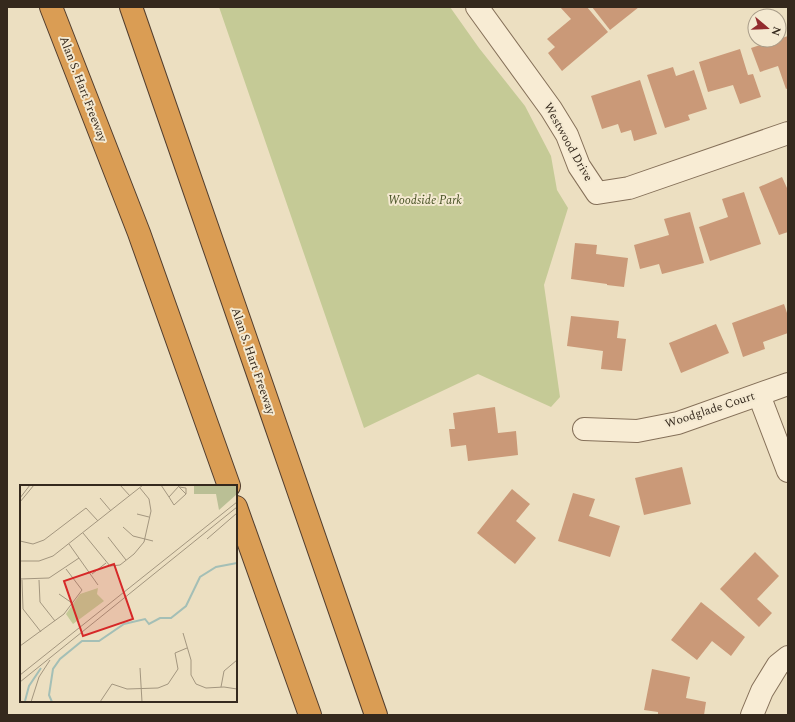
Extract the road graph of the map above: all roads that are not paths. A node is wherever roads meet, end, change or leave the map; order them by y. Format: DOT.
graph roads {
  1 [pos="51,7"];
  2 [pos="131,7"];
  3 [pos="481,9"];
  4 [pos="788,133"];
  5 [pos="788,384"];
  6 [pos="759,395"];
  7 [pos="584,429"];
  8 [pos="788,471"];
  9 [pos="229,485"];
  10 [pos="237,510"];
  11 [pos="788,657"];
  12 [pos="310,715"];
  13 [pos="376,715"];
  14 [pos="752,715"];
  1 -- 9 [label="highway, Alan S. Hart Freeway"];
  2 -- 13 [label="highway, Alan S. Hart Freeway"];
  3 -- 4 [label="street, Westwood Drive"];
  5 -- 6 [label="street, Woodglade Court"];
  6 -- 7 [label="street, Woodglade Court"];
  6 -- 8 [label="street"];
  10 -- 12 [label="highway"];
  11 -- 14 [label="street"];
}
